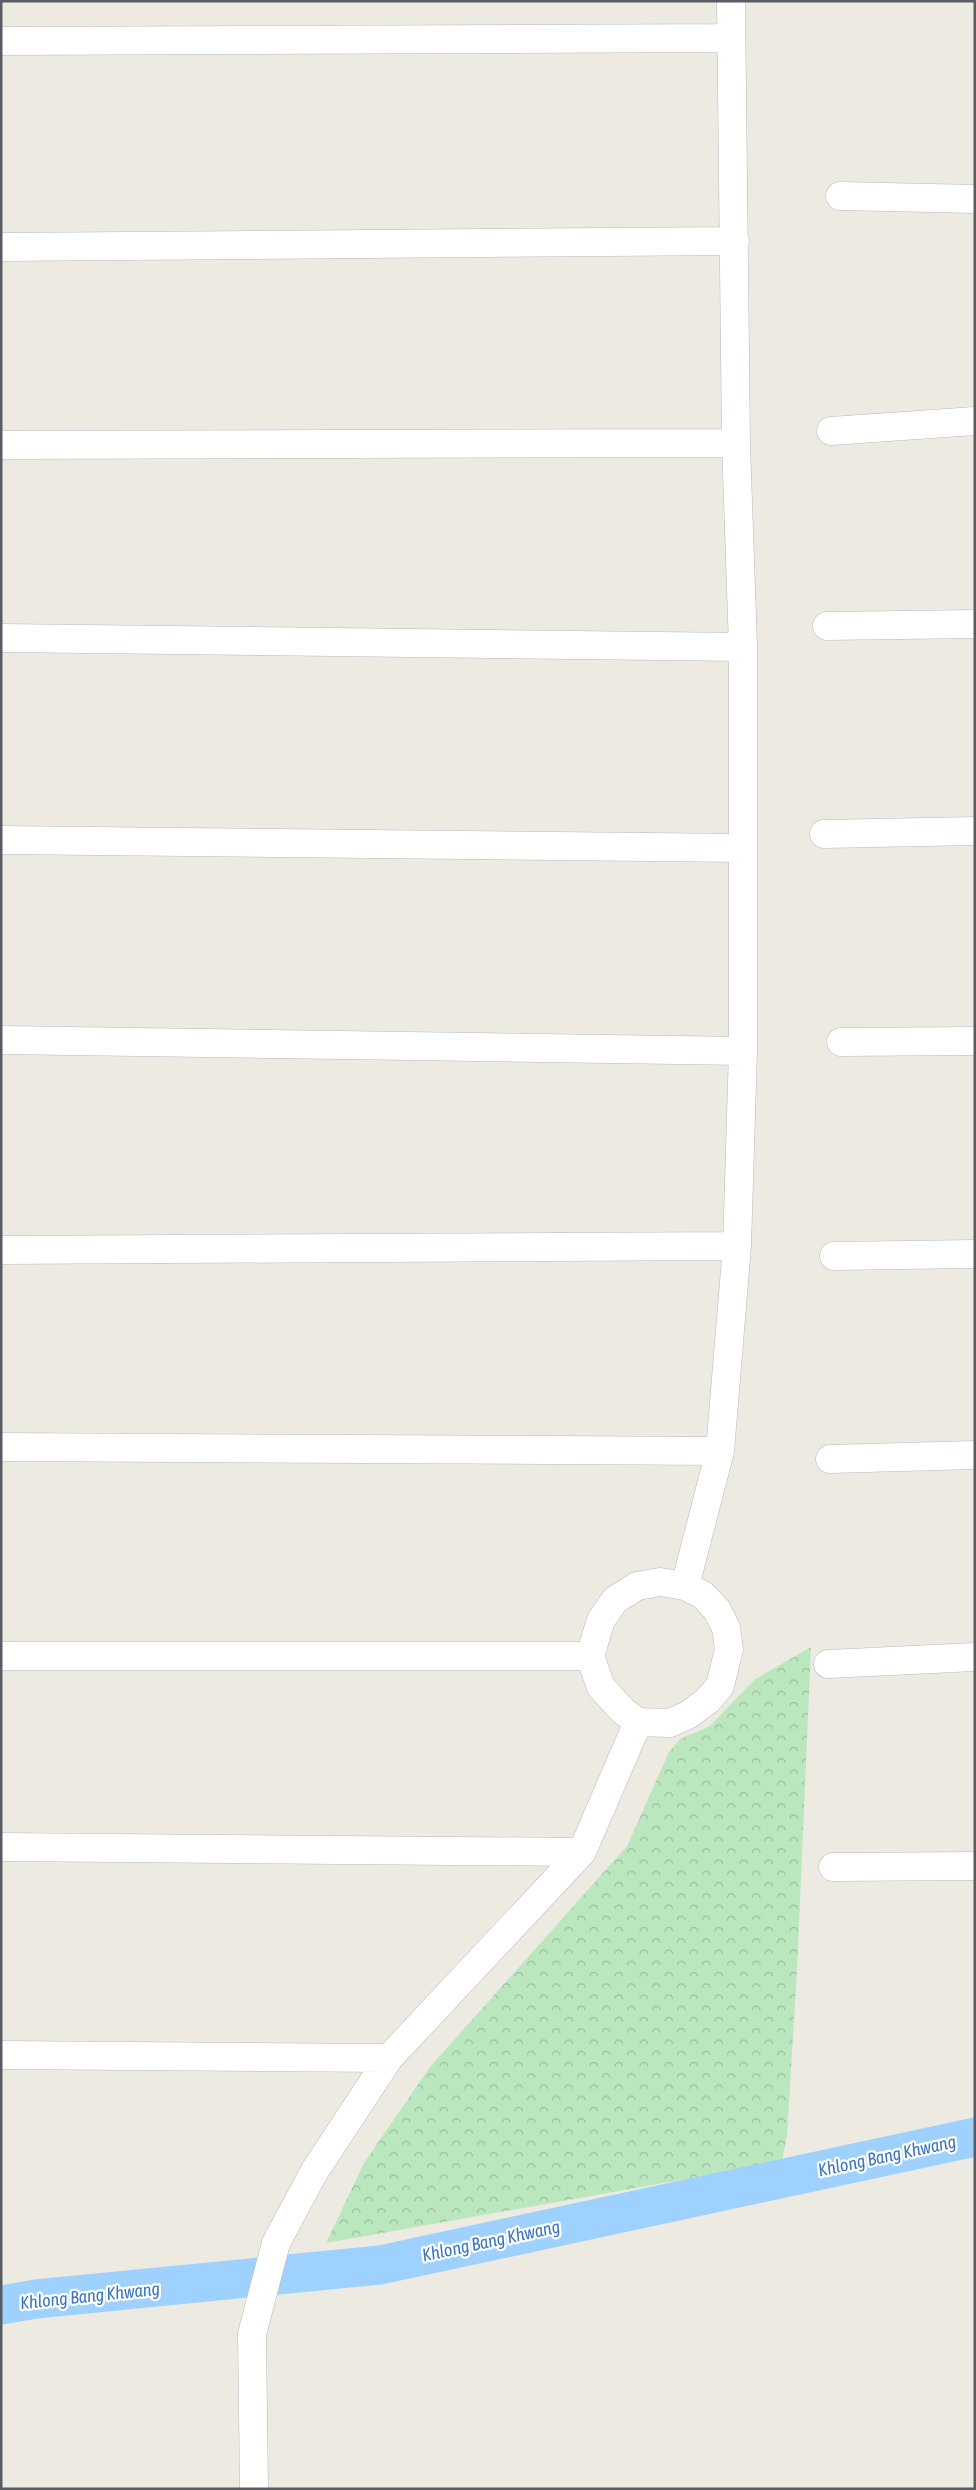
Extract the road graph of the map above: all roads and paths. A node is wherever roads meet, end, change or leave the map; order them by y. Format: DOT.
graph roads {
  1 [pos="731,1"];
  2 [pos="731,38"];
  3 [pos="1,42"];
  4 [pos="840,196"];
  5 [pos="975,199"];
  6 [pos="735,241"];
  7 [pos="1,247"];
  8 [pos="975,421"];
  9 [pos="831,430"];
  10 [pos="736,443"];
  11 [pos="1,445"];
  12 [pos="975,624"];
  13 [pos="828,626"];
  14 [pos="1,638"];
  15 [pos="743,647"];
  16 [pos="975,831"];
  17 [pos="824,834"];
  18 [pos="1,840"];
  19 [pos="743,848"];
  20 [pos="1,1040"];
  21 [pos="975,1041"];
  22 [pos="841,1042"];
  23 [pos="743,1051"];
  24 [pos="737,1246"];
  25 [pos="1,1250"];
  26 [pos="975,1254"];
  27 [pos="834,1256"];
  28 [pos="1,1447"];
  29 [pos="720,1451"];
  30 [pos="975,1455"];
  31 [pos="830,1459"];
  32 [pos="685,1586"];
  33 [pos="1,1656"];
  34 [pos="590,1656"];
  35 [pos="975,1657"];
  36 [pos="828,1664"];
  37 [pos="638,1722"];
  38 [pos="1,1847"];
  39 [pos="582,1852"];
  40 [pos="975,1866"];
  41 [pos="833,1867"];
  42 [pos="1,2055"];
  43 [pos="389,2058"];
  44 [pos="254,2489"];
  1 -- 2 [label="street"];
  2 -- 3 [label="street"];
  2 -- 6 [label="street"];
  4 -- 5 [label="street"];
  6 -- 7 [label="street"];
  6 -- 10 [label="street"];
  8 -- 9 [label="street"];
  10 -- 11 [label="street"];
  10 -- 15 [label="street"];
  12 -- 13 [label="street"];
  14 -- 15 [label="street"];
  15 -- 19 [label="street"];
  16 -- 17 [label="street"];
  18 -- 19 [label="street"];
  19 -- 23 [label="street"];
  20 -- 23 [label="street"];
  21 -- 22 [label="street"];
  23 -- 24 [label="street"];
  24 -- 25 [label="street"];
  24 -- 29 [label="street"];
  26 -- 27 [label="street"];
  28 -- 29 [label="street"];
  29 -- 32 [label="street"];
  30 -- 31 [label="street"];
  32 -- 34 [label="street"];
  32 -- 37 [label="street"];
  33 -- 34 [label="street"];
  34 -- 37 [label="street"];
  35 -- 36 [label="street"];
  37 -- 39 [label="street"];
  38 -- 39 [label="street"];
  39 -- 43 [label="street"];
  40 -- 41 [label="street"];
  42 -- 43 [label="street"];
  43 -- 44 [label="street"];
}
